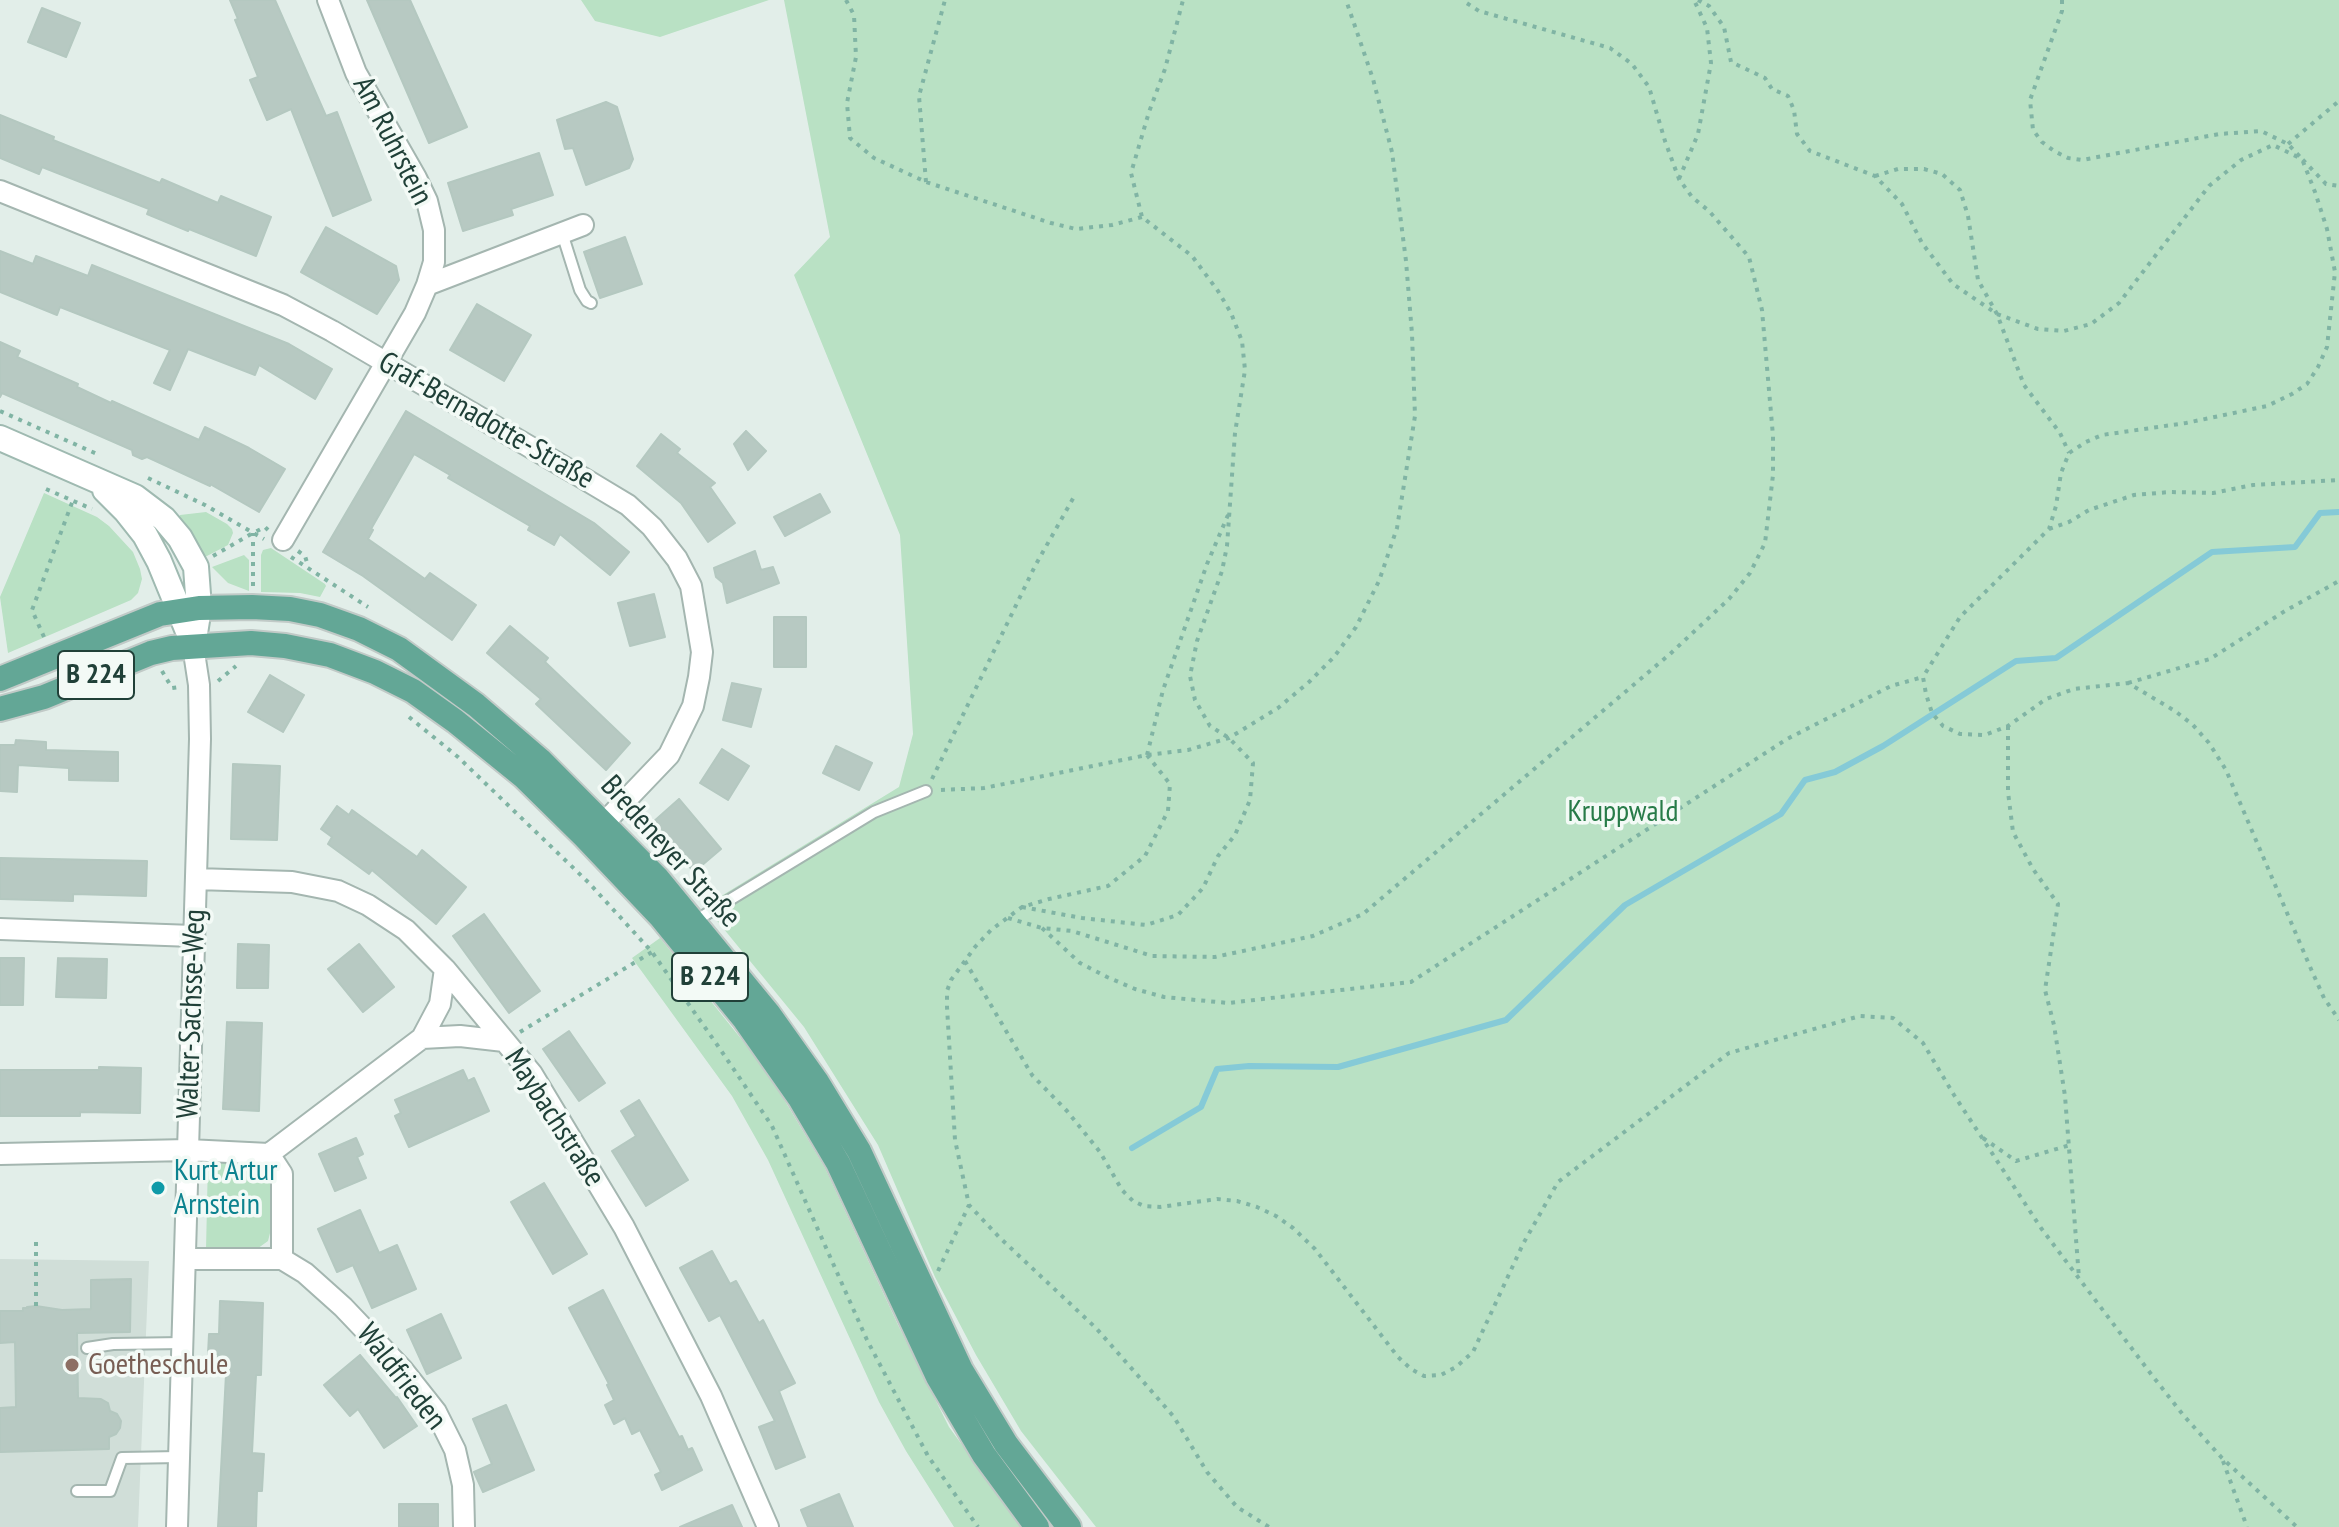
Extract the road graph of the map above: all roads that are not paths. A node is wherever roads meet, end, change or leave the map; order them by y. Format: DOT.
graph roads {
  1 [pos="328,0"];
  2 [pos="0,191"];
  3 [pos="583,225"];
  4 [pos="562,233"];
  5 [pos="427,285"];
  6 [pos="591,303"];
  7 [pos="387,363"];
  8 [pos="0,438"];
  9 [pos="278,545"];
  10 [pos="189,608"];
  11 [pos="193,646"];
  12 [pos="0,679"];
  13 [pos="0,709"];
  14 [pos="926,791"];
  15 [pos="604,823"];
  16 [pos="196,879"];
  17 [pos="694,922"];
  18 [pos="0,929"];
  19 [pos="193,936"];
  20 [pos="445,969"];
  21 [pos="422,1038"];
  22 [pos="504,1041"];
  23 [pos="188,1150"];
  24 [pos="0,1154"];
  25 [pos="269,1154"];
  26 [pos="186,1259"];
  27 [pos="282,1259"];
  28 [pos="183,1343"];
  29 [pos="87,1348"];
  30 [pos="179,1457"];
  31 [pos="77,1491"];
  32 [pos="177,1527"];
  33 [pos="464,1527"];
  34 [pos="768,1527"];
  35 [pos="1037,1527"];
  36 [pos="1069,1527"];
  1 -- 5 [label="street, Am Ruhrstein"];
  2 -- 7 [label="street, Graf-Bernadotte-Straße"];
  3 -- 4 [label="street"];
  4 -- 5 [label="street"];
  4 -- 6 [label="lane"];
  5 -- 7 [label="street, Am Ruhrstein"];
  7 -- 9 [label="street, Am Ruhrstein"];
  7 -- 15 [label="street, Graf-Bernadotte-Straße"];
  8 -- 10 [label="street"];
  10 -- 11 [label="street"];
  10 -- 12 [label="main road, B 224"];
  10 -- 15 [label="main road, Bredeneyer Straße / B 224"];
  11 -- 13 [label="main road, B 224"];
  11 -- 16 [label="street, Walter-Sachsse-Weg"];
  11 -- 35 [label="main road, Bredeneyer Straße / B 224"];
  14 -- 17 [label="lane"];
  15 -- 17 [label="main road, Bredeneyer Straße / B 224"];
  16 -- 19 [label="street, Walter-Sachsse-Weg"];
  16 -- 20 [label="street, Maybachstraße"];
  17 -- 36 [label="main road, Bredeneyer Straße / B 224"];
  18 -- 19 [label="street"];
  19 -- 23 [label="street, Walter-Sachsse-Weg"];
  20 -- 21 [label="street"];
  20 -- 22 [label="street, Maybachstraße"];
  21 -- 22 [label="street"];
  21 -- 25 [label="street"];
  22 -- 34 [label="street, Maybachstraße"];
  23 -- 24 [label="street"];
  23 -- 25 [label="street"];
  23 -- 26 [label="street, Walter-Sachsse-Weg"];
  25 -- 27 [label="street"];
  26 -- 27 [label="street"];
  26 -- 28 [label="street, Walter-Sachsse-Weg"];
  27 -- 33 [label="street, Waldfrieden"];
  28 -- 29 [label="lane"];
  28 -- 30 [label="street, Walter-Sachsse-Weg"];
  30 -- 31 [label="lane"];
  30 -- 32 [label="street, Walter-Sachsse-Weg"];
}
